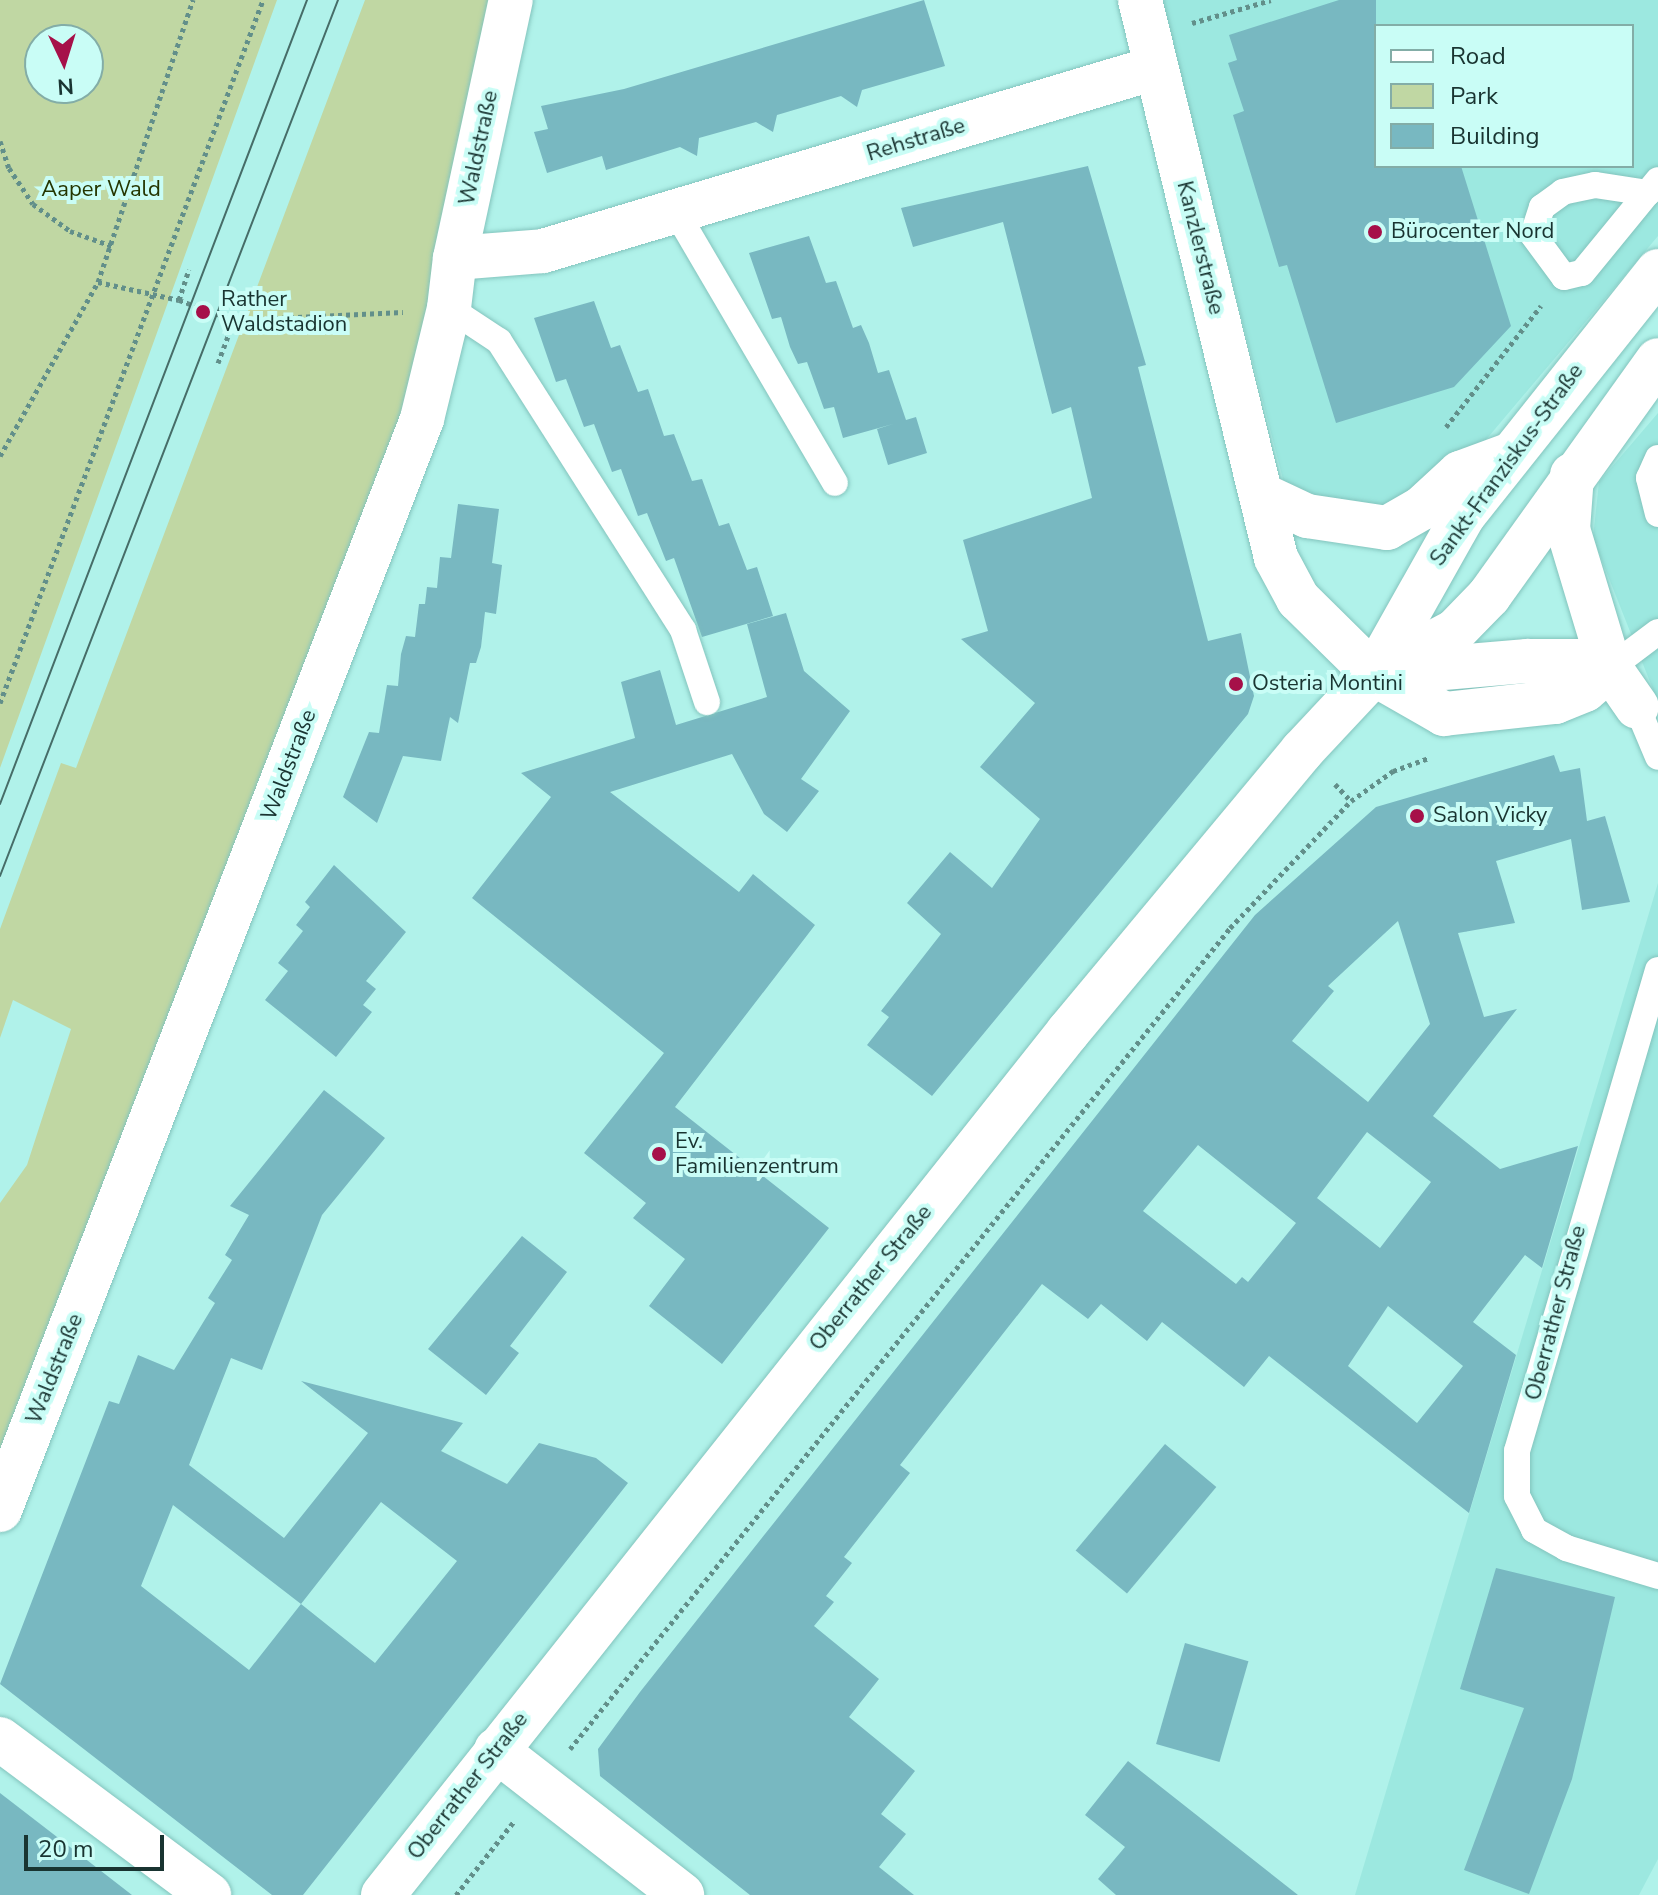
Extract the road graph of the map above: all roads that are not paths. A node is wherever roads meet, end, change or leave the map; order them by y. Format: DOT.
graph roads {
  1 [pos="511,0"];
  2 [pos="1148,35"];
  3 [pos="1653,187"];
  4 [pos="676,212"];
  5 [pos="455,258"];
  6 [pos="1658,271"];
  7 [pos="432,310"];
  8 [pos="1658,360"];
  9 [pos="1509,455"];
  10 [pos="1658,458"];
  11 [pos="1572,475"];
  12 [pos="835,483"];
  13 [pos="1262,495"];
  14 [pos="1658,514"];
  15 [pos="1658,632"];
  16 [pos="1610,668"];
  17 [pos="1374,674"];
  18 [pos="707,702"];
  19 [pos="1637,707"];
  20 [pos="1658,757"];
  21 [pos="1658,970"];
  22 [pos="0,1510"];
  23 [pos="1658,1576"];
  24 [pos="0,1739"];
  25 [pos="496,1750"];
  26 [pos="209,1895"];
  27 [pos="383,1895"];
  28 [pos="682,1895"];
  1 -- 5 [label="street, Waldstraße"];
  2 -- 4 [label="street, Rehstraße"];
  2 -- 13 [label="street, Kanzlerstraße"];
  3 -- 3 [label="lane"];
  4 -- 5 [label="street, Rehstraße"];
  4 -- 12 [label="lane"];
  5 -- 7 [label="street, Waldstraße"];
  6 -- 9 [label="street, Sankt-Franziskus-Straße"];
  7 -- 18 [label="lane"];
  7 -- 22 [label="street, Waldstraße"];
  8 -- 11 [label="street"];
  9 -- 13 [label="street"];
  9 -- 17 [label="street, Sankt-Franziskus-Straße"];
  10 -- 14 [label="lane"];
  11 -- 16 [label="street"];
  11 -- 17 [label="street"];
  13 -- 17 [label="street, Kanzlerstraße"];
  15 -- 16 [label="lane"];
  16 -- 17 [label="street"];
  16 -- 19 [label="street"];
  17 -- 25 [label="street, Oberrather Straße"];
  19 -- 20 [label="lane"];
  21 -- 23 [label="lane, Oberrather Straße"];
  24 -- 26 [label="street"];
  25 -- 27 [label="street, Oberrather Straße"];
  25 -- 28 [label="street"];
}
